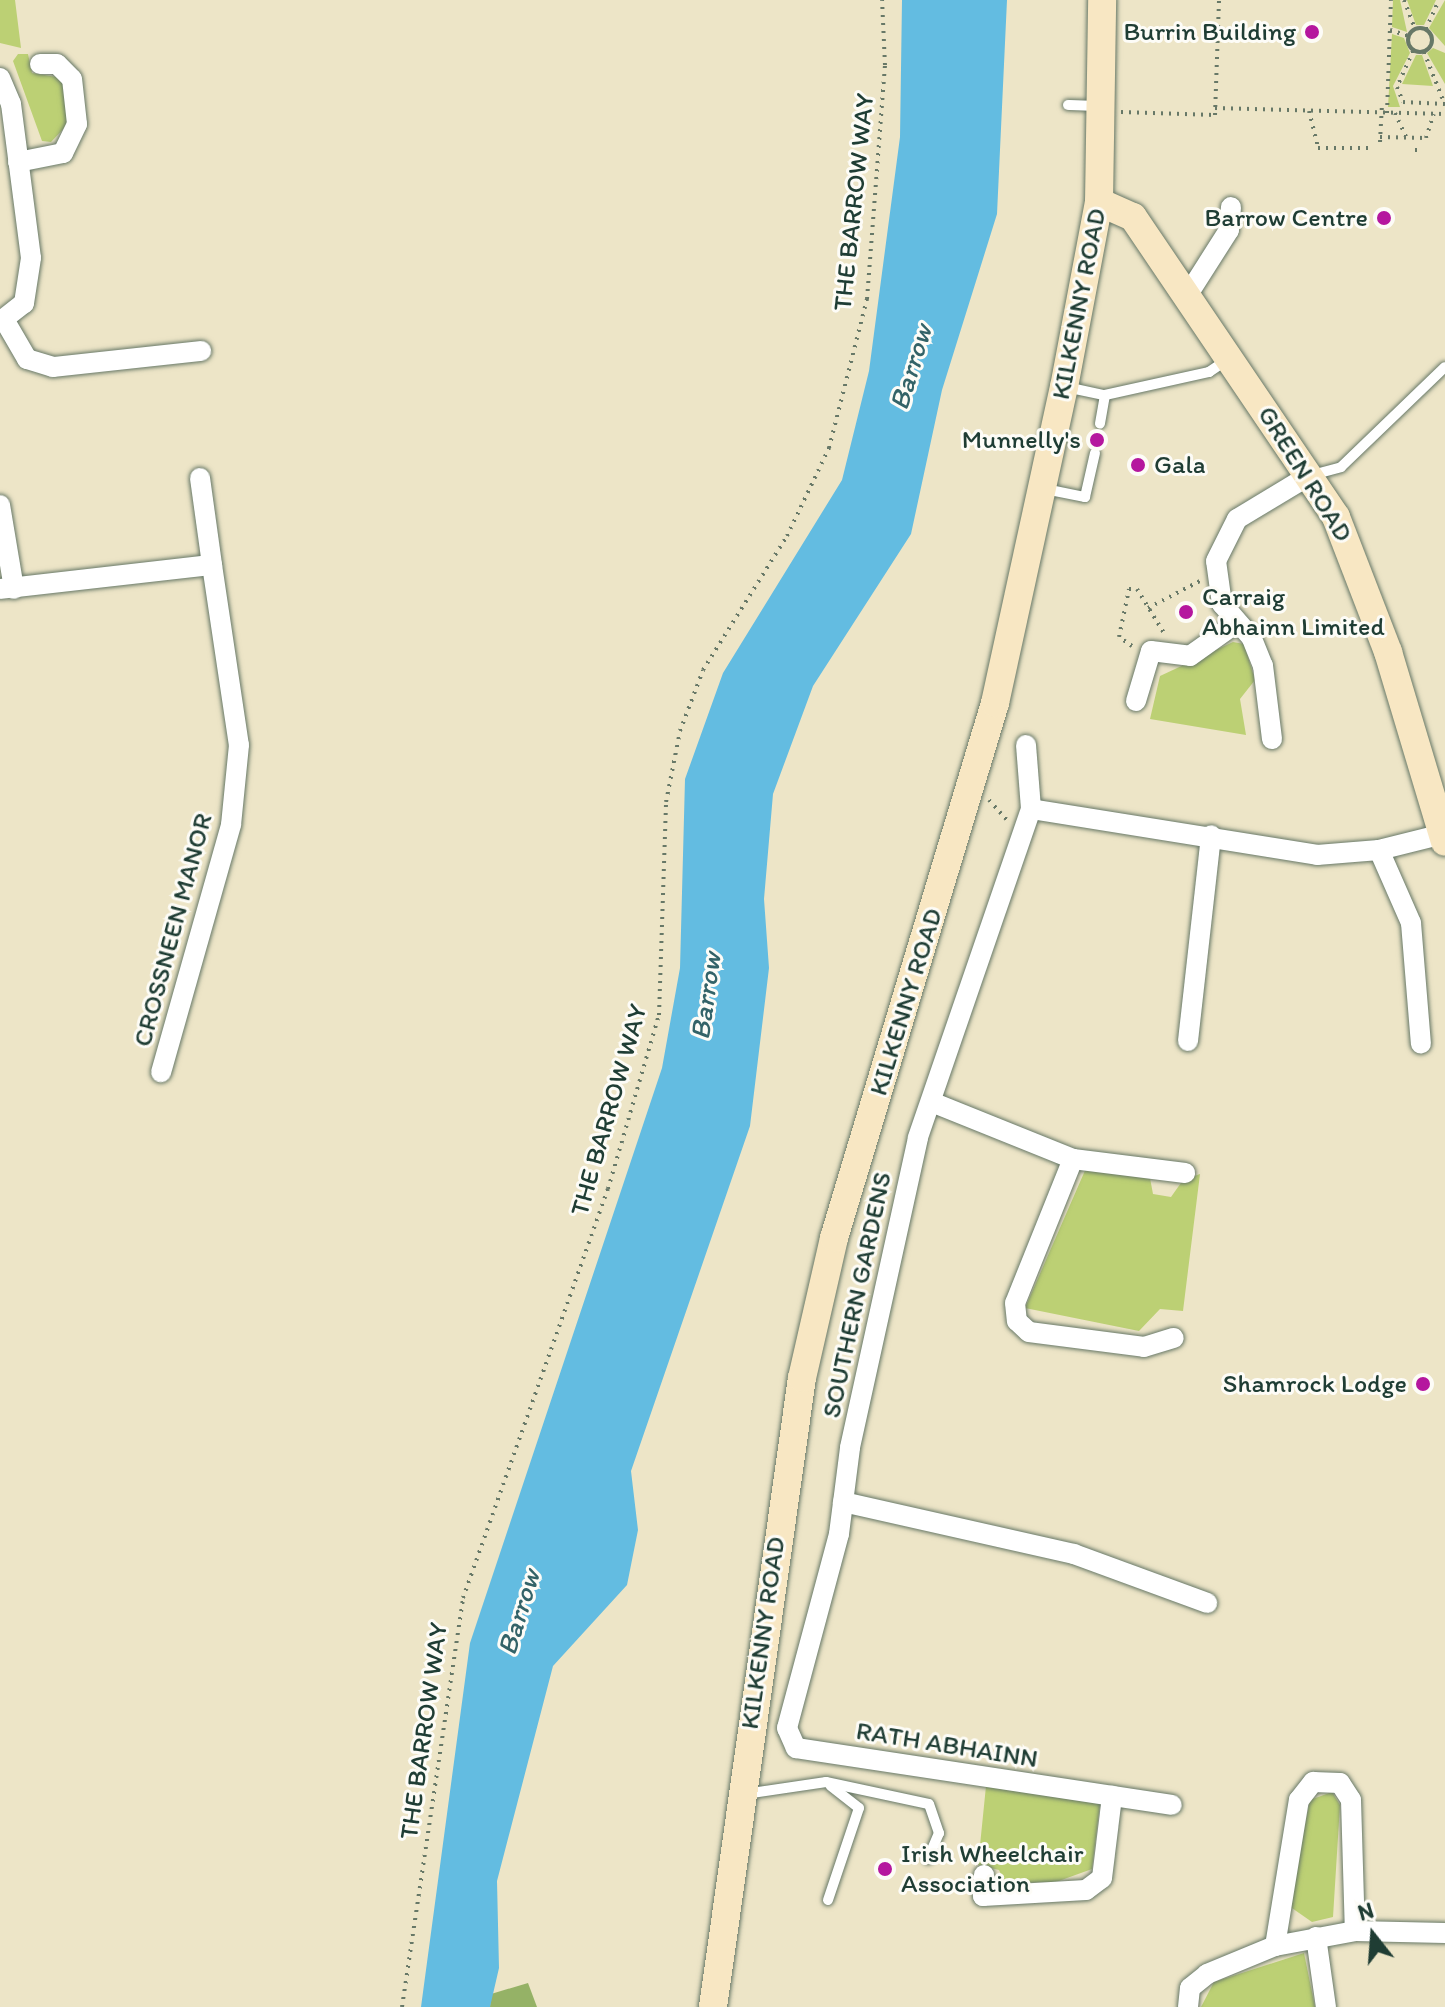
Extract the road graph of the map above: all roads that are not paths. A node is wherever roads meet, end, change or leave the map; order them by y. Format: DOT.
graph roads {
  1 [pos="1102,0"];
  2 [pos="40,64"];
  3 [pos="0,78"];
  4 [pos="1068,105"];
  5 [pos="1100,109"];
  6 [pos="18,162"];
  7 [pos="1099,202"];
  8 [pos="1231,207"];
  9 [pos="1187,296"];
  10 [pos="2,322"];
  11 [pos="201,351"];
  12 [pos="1230,358"];
  13 [pos="1445,367"];
  14 [pos="1064,387"];
  15 [pos="1105,395"];
  16 [pos="1100,424"];
  17 [pos="1095,453"];
  18 [pos="1310,475"];
  19 [pos="200,478"];
  20 [pos="1043,489"];
  21 [pos="0,505"];
  22 [pos="212,565"];
  23 [pos="7,589"];
  24 [pos="1235,624"];
  25 [pos="1136,701"];
  26 [pos="1272,739"];
  27 [pos="1026,745"];
  28 [pos="1031,809"];
  29 [pos="1211,835"];
  30 [pos="1444,838"];
  31 [pos="1379,850"];
  32 [pos="1188,1041"];
  33 [pos="1421,1044"];
  34 [pos="161,1072"];
  35 [pos="934,1103"];
  36 [pos="1073,1159"];
  37 [pos="1185,1173"];
  38 [pos="1174,1338"];
  39 [pos="843,1502"];
  40 [pos="1207,1603"];
  41 [pos="787,1728"];
  42 [pos="826,1782"];
  43 [pos="739,1794"];
  44 [pos="1112,1796"];
  45 [pos="1172,1805"];
  46 [pos="928,1859"];
  47 [pos="984,1875"];
  48 [pos="828,1900"];
  49 [pos="1355,1931"];
  50 [pos="1445,1933"];
  51 [pos="1316,1937"];
  52 [pos="1275,1946"];
  53 [pos="713,2007"];
  54 [pos="1188,2007"];
  55 [pos="1326,2007"];
  1 -- 5 [label="main road, KILKENNY ROAD"];
  2 -- 6 [label="street"];
  3 -- 6 [label="street"];
  4 -- 5 [label="lane"];
  5 -- 7 [label="main road, KILKENNY ROAD"];
  6 -- 10 [label="street"];
  7 -- 9 [label="main road, GREEN ROAD"];
  7 -- 14 [label="main road, KILKENNY ROAD"];
  8 -- 9 [label="street"];
  9 -- 12 [label="main road, GREEN ROAD"];
  10 -- 11 [label="street"];
  12 -- 15 [label="lane"];
  12 -- 18 [label="main road, GREEN ROAD"];
  13 -- 18 [label="lane"];
  14 -- 15 [label="lane"];
  14 -- 20 [label="main road, KILKENNY ROAD"];
  15 -- 16 [label="lane"];
  17 -- 20 [label="lane"];
  18 -- 24 [label="street"];
  18 -- 30 [label="main road, GREEN ROAD"];
  19 -- 22 [label="street, CROSSNEEN MANOR"];
  20 -- 43 [label="main road, KILKENNY ROAD"];
  21 -- 23 [label="street"];
  22 -- 23 [label="street"];
  22 -- 34 [label="street, CROSSNEEN MANOR"];
  24 -- 25 [label="street"];
  24 -- 26 [label="street"];
  27 -- 28 [label="street"];
  28 -- 29 [label="street"];
  28 -- 35 [label="street, SOUTHERN GARDENS"];
  29 -- 31 [label="street"];
  29 -- 32 [label="street"];
  30 -- 31 [label="street"];
  31 -- 33 [label="street"];
  35 -- 36 [label="street"];
  35 -- 39 [label="street, SOUTHERN GARDENS"];
  36 -- 37 [label="street"];
  36 -- 38 [label="street"];
  39 -- 40 [label="street"];
  39 -- 41 [label="street, SOUTHERN GARDENS"];
  41 -- 44 [label="street, RATH ABHAINN"];
  42 -- 43 [label="lane"];
  42 -- 46 [label="lane"];
  42 -- 48 [label="lane"];
  43 -- 53 [label="main road, KILKENNY ROAD"];
  44 -- 45 [label="street, RATH ABHAINN"];
  44 -- 47 [label="street"];
  49 -- 50 [label="street"];
  49 -- 51 [label="street"];
  49 -- 52 [label="street"];
  51 -- 52 [label="street"];
  51 -- 55 [label="street"];
  52 -- 54 [label="street"];
}
